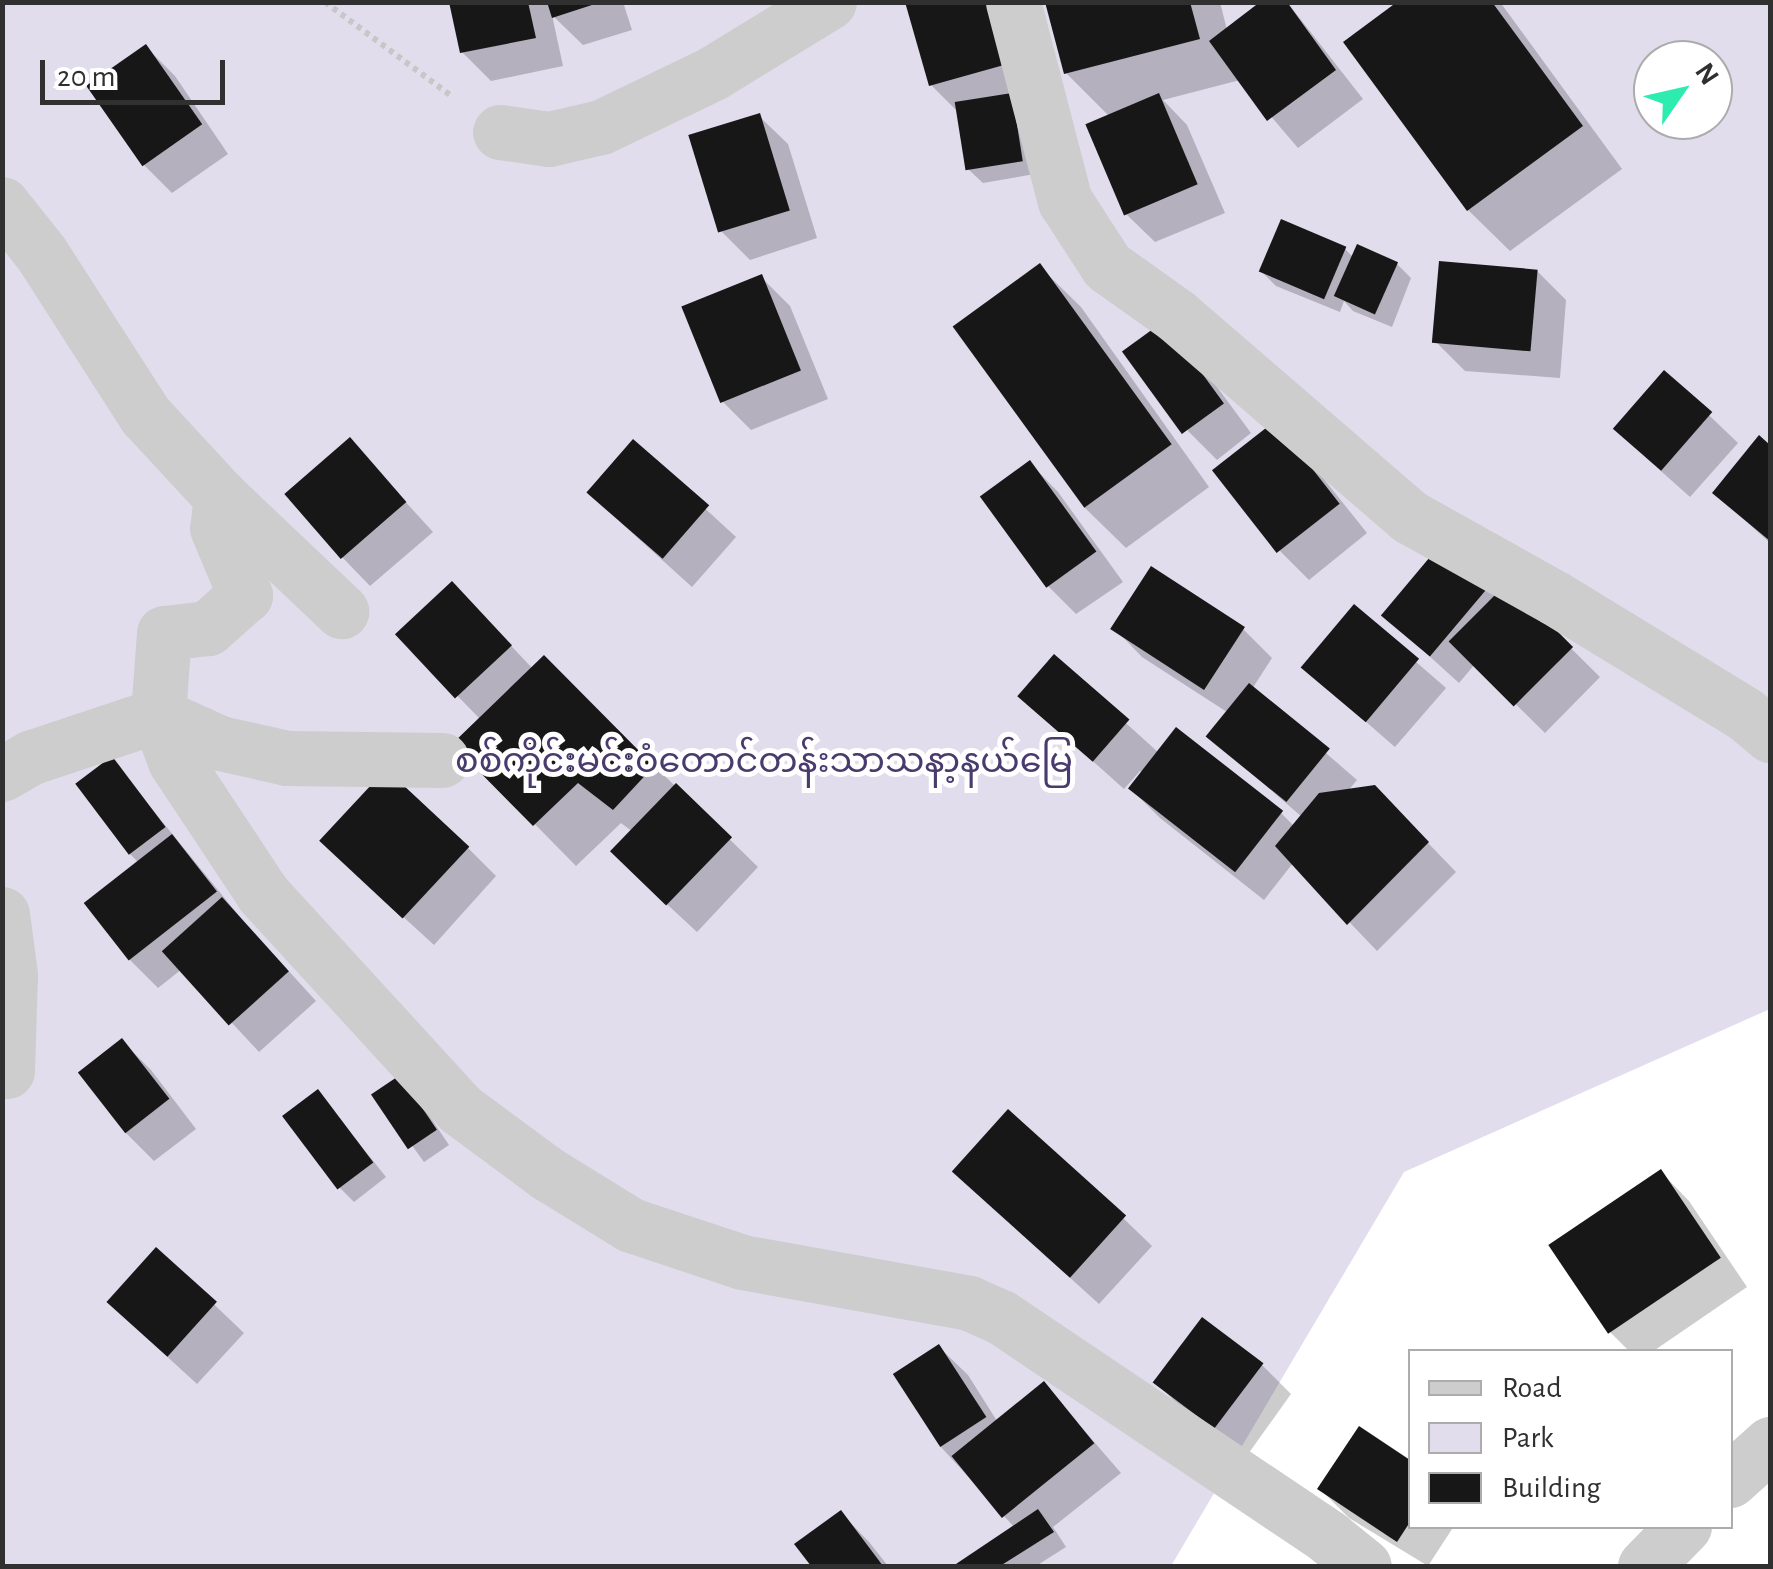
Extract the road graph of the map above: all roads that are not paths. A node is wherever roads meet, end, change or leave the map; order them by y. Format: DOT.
graph roads {
  1 [pos="829,2"];
  2 [pos="1013,2"];
  3 [pos="500,132"];
  4 [pos="2,204"];
  5 [pos="221,497"];
  6 [pos="341,611"];
  7 [pos="158,715"];
  8 [pos="1770,735"];
  9 [pos="442,760"];
  10 [pos="2,774"];
  11 [pos="2,914"];
  12 [pos="7,1071"];
  13 [pos="1770,1444"];
  14 [pos="1733,1477"];
  15 [pos="1681,1529"];
  16 [pos="1364,1566"];
  17 [pos="1645,1566"];
  1 -- 3 [label="street"];
  2 -- 8 [label="street"];
  4 -- 5 [label="street"];
  5 -- 6 [label="street"];
  5 -- 7 [label="street"];
  7 -- 9 [label="street"];
  7 -- 10 [label="street"];
  7 -- 16 [label="street"];
  11 -- 12 [label="street"];
  13 -- 14 [label="street"];
  15 -- 17 [label="street"];
}
